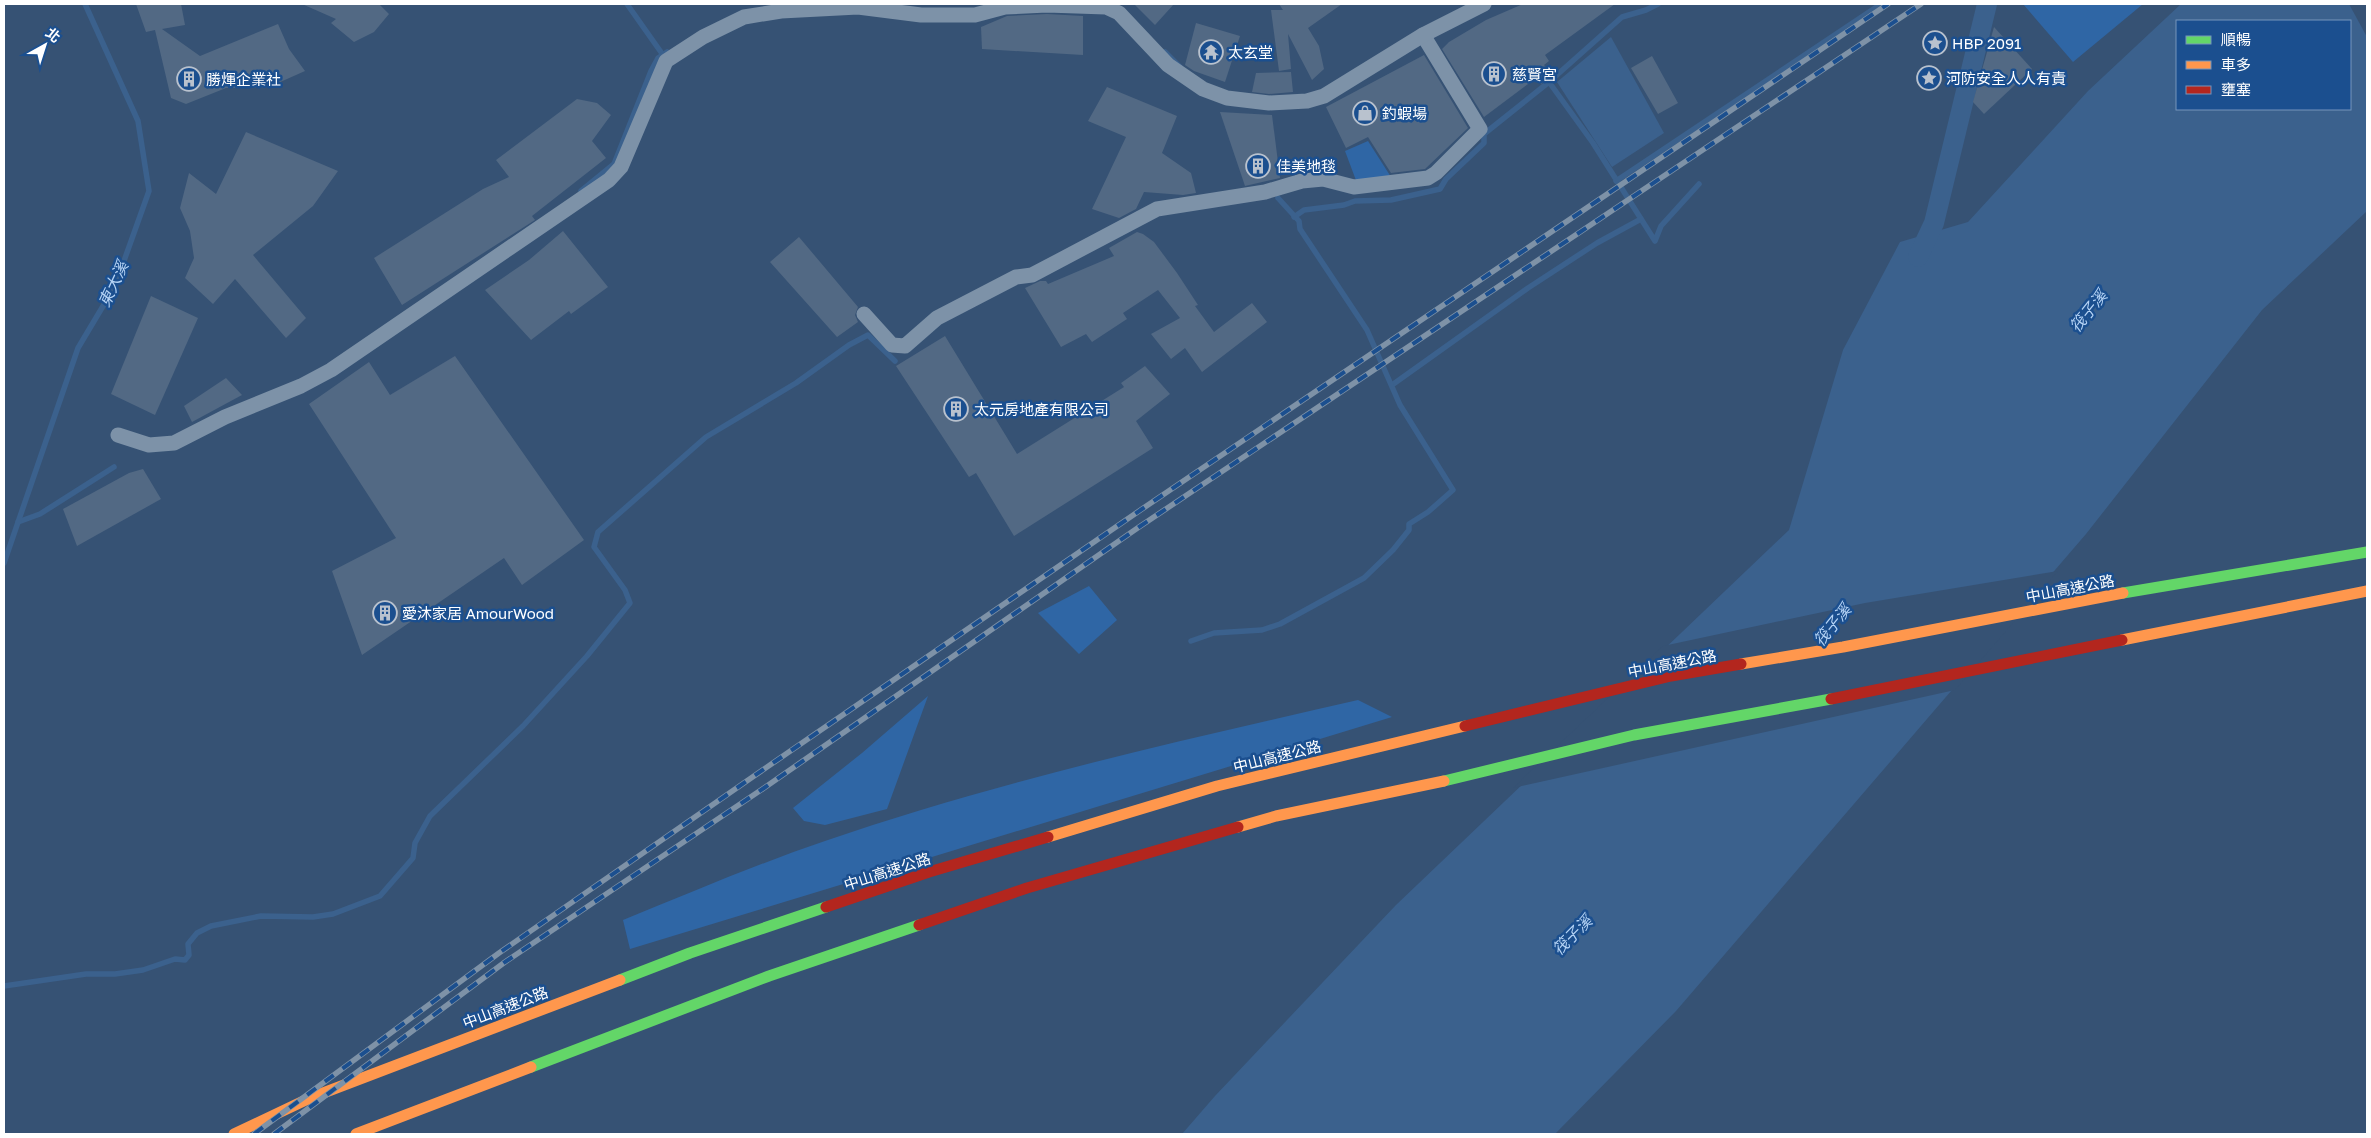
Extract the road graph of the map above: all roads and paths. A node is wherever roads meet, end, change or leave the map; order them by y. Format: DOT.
graph roads {
  1 [pos="1484,4"];
  2 [pos="1423,35"];
  3 [pos="864,314"];
  4 [pos="118,435"];
  5 [pos="2367,552"];
  6 [pos="2367,591"];
  7 [pos="2367,596"];
  8 [pos="2331,598"];
  9 [pos="234,1134"];
  10 [pos="356,1134"];
  1 -- 2 [label="street"];
  2 -- 3 [label="street"];
  2 -- 4 [label="street"];
  5 -- 9 [label="highway, 中山高速公路"];
  6 -- 8 [label="highway"];
  7 -- 8 [label="highway"];
  8 -- 10 [label="highway"];
}
